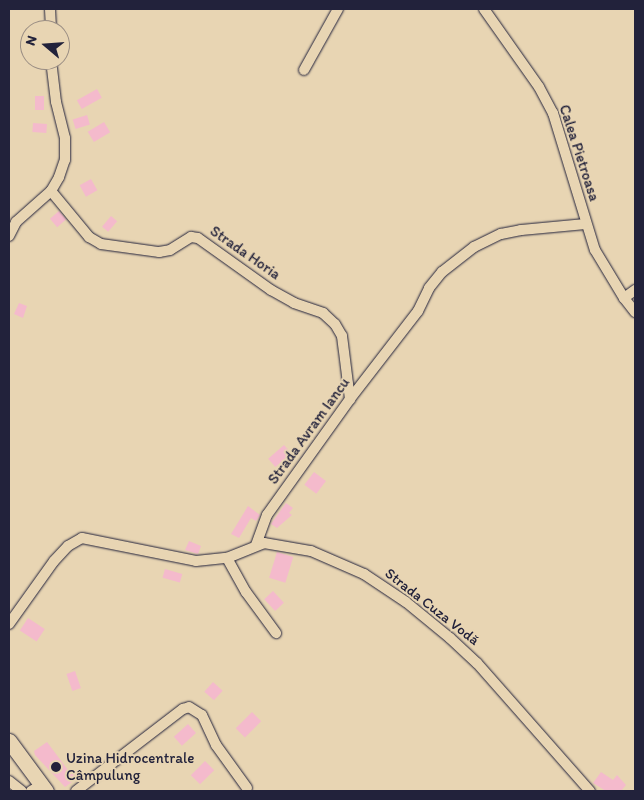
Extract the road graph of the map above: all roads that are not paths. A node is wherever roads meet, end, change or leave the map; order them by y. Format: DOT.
graph roads {
  1 [pos="338,9"];
  2 [pos="484,9"];
  3 [pos="52,70"];
  4 [pos="304,70"];
  5 [pos="51,190"];
  6 [pos="586,224"];
  7 [pos="9,236"];
  8 [pos="635,290"];
  9 [pos="624,298"];
  10 [pos="635,312"];
  11 [pos="350,399"];
  12 [pos="256,545"];
  13 [pos="227,558"];
  14 [pos="9,624"];
  15 [pos="276,632"];
  16 [pos="9,741"];
  17 [pos="9,781"];
  18 [pos="247,788"];
  19 [pos="40,789"];
  20 [pos="22,791"];
  21 [pos="76,791"];
  22 [pos="590,791"];
  1 -- 4 [label="street"];
  2 -- 6 [label="street, Calea Pietroasa"];
  3 -- 5 [label="street"];
  5 -- 7 [label="street"];
  5 -- 11 [label="street, Strada Horia"];
  6 -- 9 [label="street, Calea Pietroasa"];
  6 -- 11 [label="street, Strada Avram Iancu"];
  8 -- 9 [label="street"];
  9 -- 10 [label="street, Calea Pietroasa"];
  11 -- 12 [label="street, Strada Avram Iancu"];
  12 -- 13 [label="street, Strada Cuza Vodă"];
  12 -- 22 [label="street, Strada Cuza Vodă"];
  13 -- 14 [label="street, Strada Cuza Vodă"];
  13 -- 15 [label="street"];
  16 -- 19 [label="highway"];
  17 -- 20 [label="street"];
  18 -- 21 [label="street"];
}
